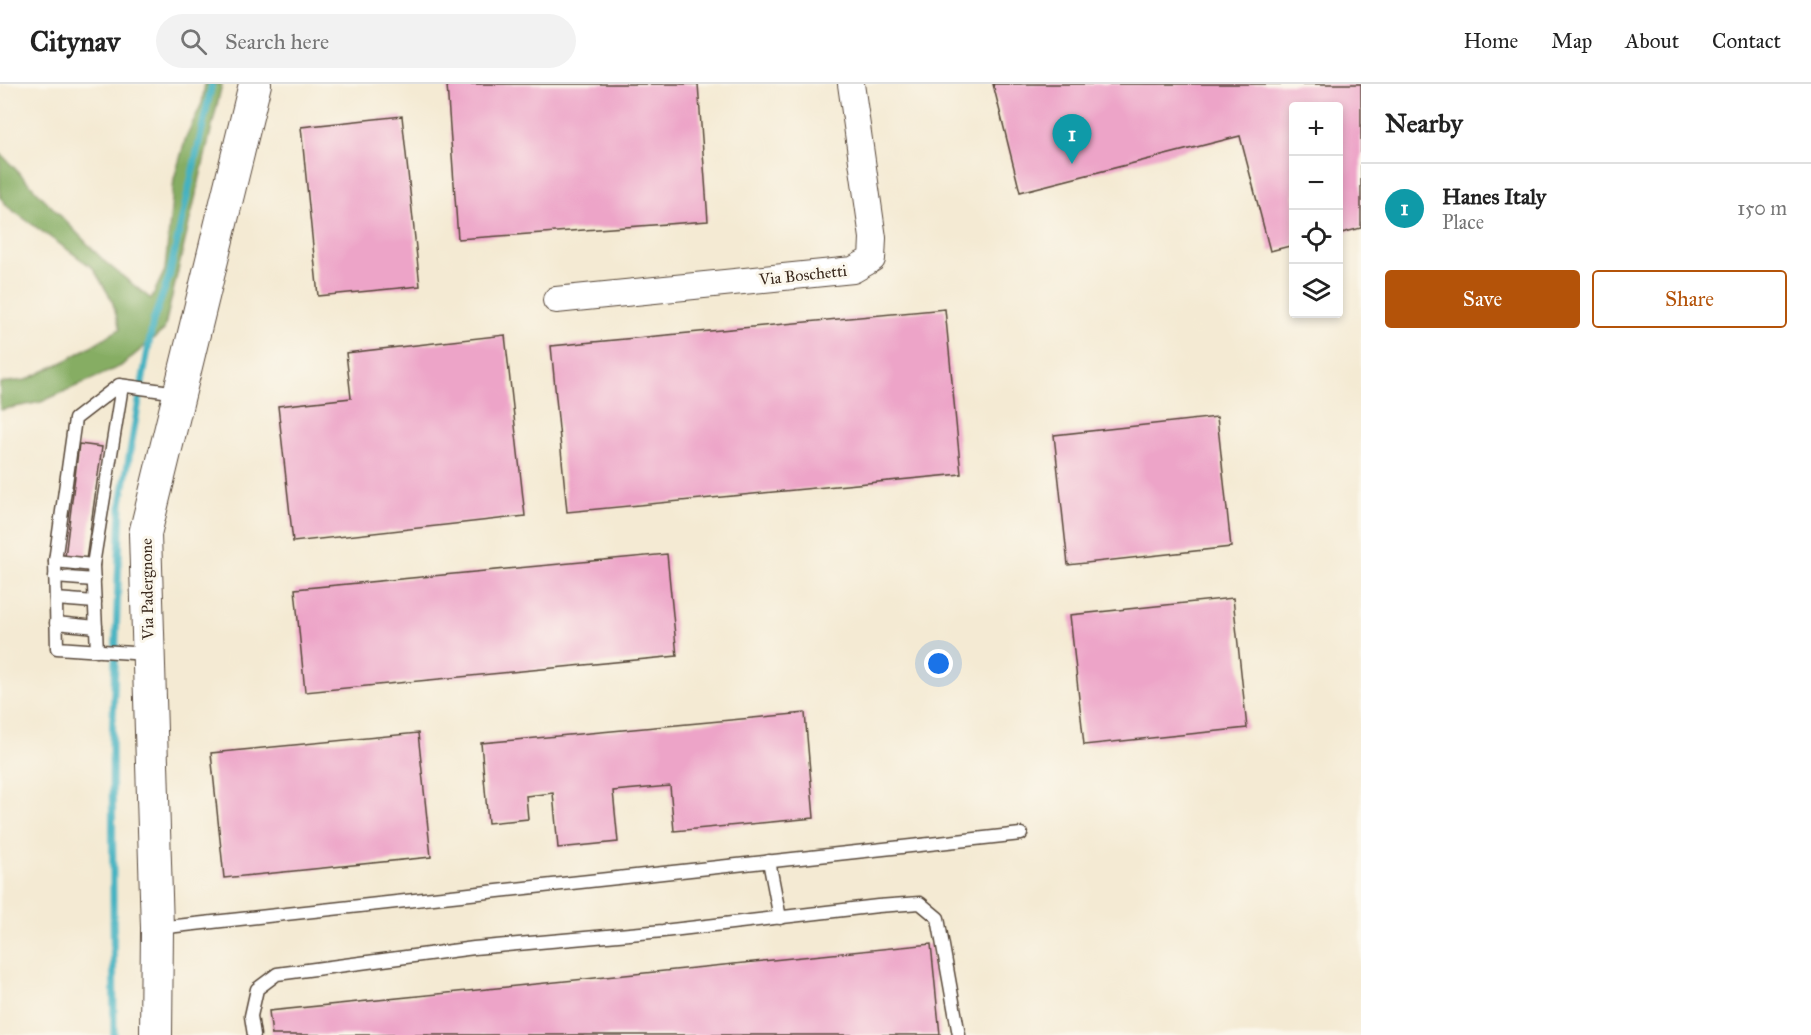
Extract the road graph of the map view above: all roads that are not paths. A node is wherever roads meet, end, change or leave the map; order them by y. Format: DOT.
graph roads {
  1 [pos="255,84"];
  2 [pos="851,84"];
  3 [pos="556,300"];
  4 [pos="126,386"];
  5 [pos="166,392"];
  6 [pos="55,561"];
  7 [pos="93,565"];
  8 [pos="55,578"];
  9 [pos="94,580"];
  10 [pos="56,598"];
  11 [pos="95,602"];
  12 [pos="56,623"];
  13 [pos="96,627"];
  14 [pos="100,651"];
  15 [pos="137,654"];
  16 [pos="1021,834"];
  17 [pos="769,861"];
  18 [pos="780,918"];
  19 [pos="157,928"];
  20 [pos="156,1035"];
  21 [pos="254,1035"];
  22 [pos="958,1035"];
  1 -- 5 [label="street, Via Padergnone"];
  2 -- 3 [label="street, Via Boschetti"];
  4 -- 5 [label="lane"];
  4 -- 6 [label="lane"];
  4 -- 7 [label="lane"];
  5 -- 15 [label="street, Via Padergnone"];
  6 -- 7 [label="lane"];
  6 -- 8 [label="lane"];
  7 -- 9 [label="lane"];
  8 -- 9 [label="lane"];
  8 -- 10 [label="lane"];
  9 -- 11 [label="lane"];
  10 -- 11 [label="lane"];
  10 -- 12 [label="lane"];
  11 -- 13 [label="lane"];
  12 -- 13 [label="lane"];
  12 -- 14 [label="lane"];
  13 -- 14 [label="lane"];
  14 -- 15 [label="lane"];
  15 -- 19 [label="street, Via Padergnone"];
  16 -- 17 [label="lane"];
  17 -- 18 [label="lane"];
  17 -- 19 [label="lane"];
  18 -- 21 [label="lane"];
  18 -- 22 [label="lane"];
  19 -- 20 [label="street, Via Padergnone"];
}
